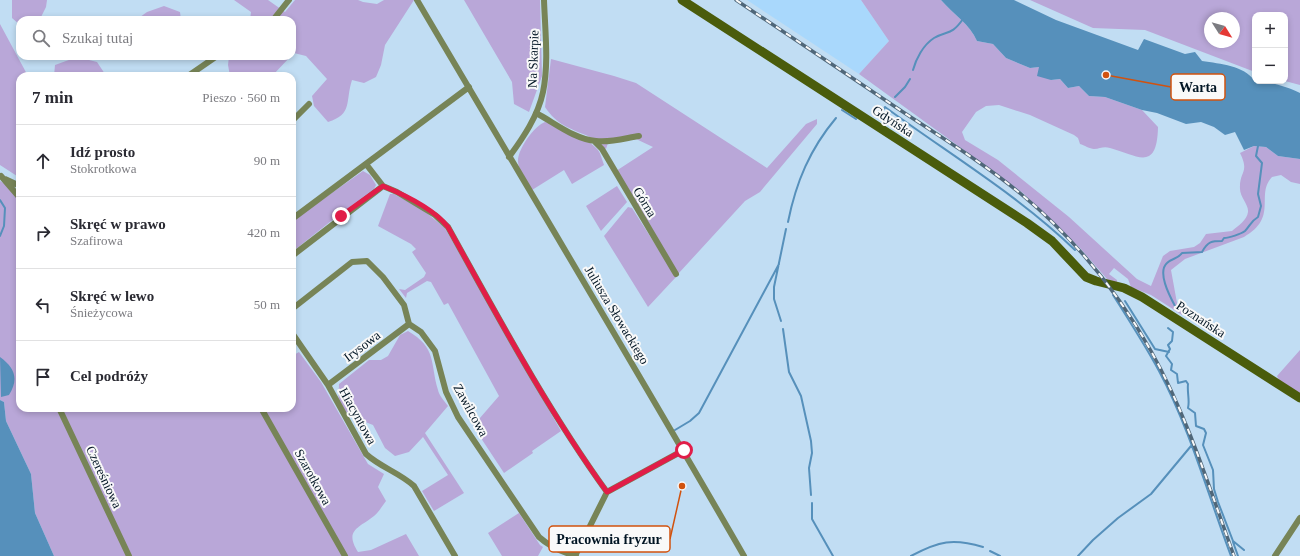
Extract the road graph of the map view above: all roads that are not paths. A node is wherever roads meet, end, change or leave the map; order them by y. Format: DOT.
graph roads {
  1 [pos="289,0"];
  2 [pos="417,0"];
  3 [pos="544,0"];
  4 [pos="682,0"];
  5 [pos="276,16"];
  6 [pos="211,60"];
  7 [pos="194,72"];
  8 [pos="468,87"];
  9 [pos="309,104"];
  10 [pos="536,113"];
  11 [pos="296,117"];
  12 [pos="640,136"];
  13 [pos="594,141"];
  14 [pos="509,157"];
  15 [pos="366,164"];
  16 [pos="0,176"];
  17 [pos="16,184"];
  18 [pos="383,186"];
  19 [pos="16,194"];
  20 [pos="296,216"];
  21 [pos="296,253"];
  22 [pos="676,274"];
  23 [pos="1082,274"];
  24 [pos="296,305"];
  25 [pos="408,324"];
  26 [pos="296,339"];
  27 [pos="328,385"];
  28 [pos="1300,398"];
  29 [pos="62,412"];
  30 [pos="263,412"];
  31 [pos="684,450"];
  32 [pos="607,492"];
  33 [pos="1300,518"];
  34 [pos="129,556"];
  35 [pos="345,556"];
  36 [pos="455,556"];
  37 [pos="576,556"];
  38 [pos="744,556"];
  39 [pos="1275,556"];
  1 -- 5 [label="street"];
  2 -- 8 [label="street, Juliusza Słowackiego"];
  3 -- 10 [label="street, Na Skarpie"];
  4 -- 23 [label="main road, Gdyńska"];
  6 -- 7 [label="street"];
  8 -- 14 [label="street, Juliusza Słowackiego"];
  8 -- 15 [label="street"];
  9 -- 11 [label="street"];
  10 -- 13 [label="street"];
  10 -- 14 [label="street, Na Skarpie"];
  12 -- 13 [label="street"];
  13 -- 22 [label="street, Górna"];
  14 -- 31 [label="street, Juliusza Słowackiego"];
  15 -- 18 [label="street"];
  15 -- 20 [label="street"];
  16 -- 17 [label="street"];
  16 -- 19 [label="street"];
  18 -- 21 [label="street"];
  18 -- 32 [label="street"];
  23 -- 28 [label="main road, Poznańska"];
  24 -- 25 [label="street"];
  25 -- 27 [label="street, Irysowa"];
  25 -- 37 [label="street, Zawilcowa"];
  26 -- 27 [label="street, Hiacyntowa"];
  27 -- 36 [label="street, Hiacyntowa"];
  29 -- 34 [label="street, Czereśniowa"];
  30 -- 35 [label="street, Szarotkowa"];
  31 -- 32 [label="street"];
  31 -- 38 [label="street, Juliusza Słowackiego"];
  32 -- 37 [label="street"];
  33 -- 39 [label="street"];
}
